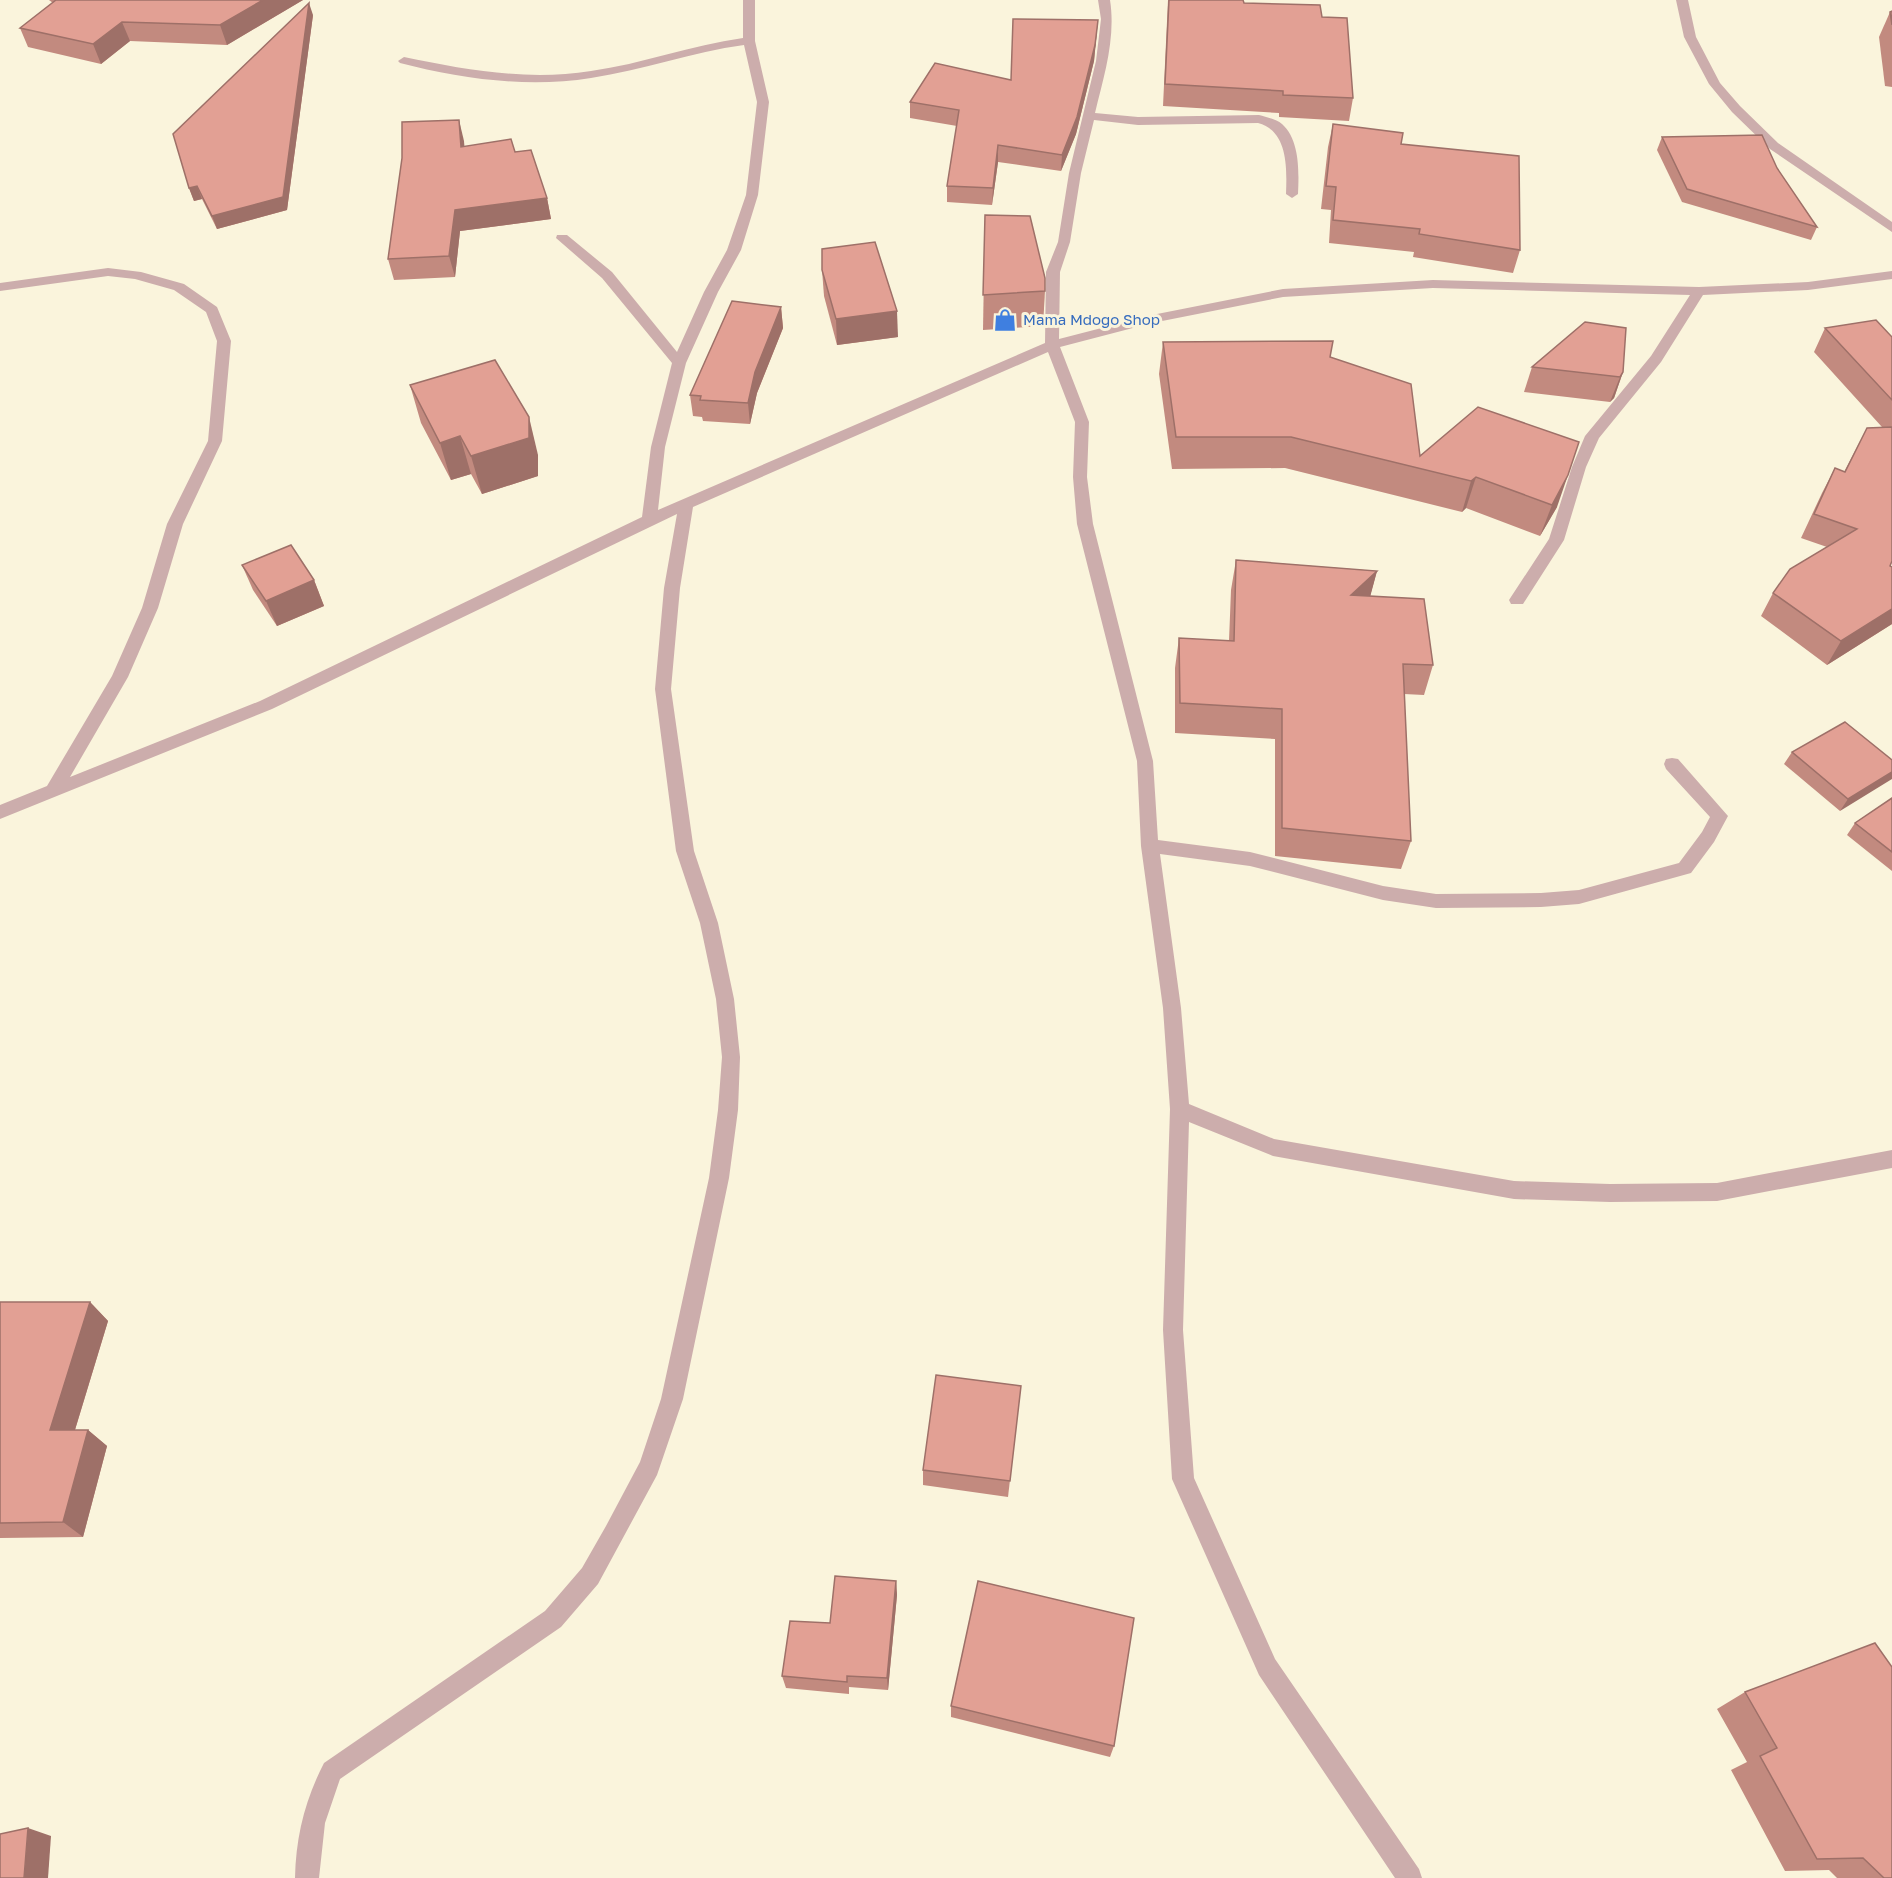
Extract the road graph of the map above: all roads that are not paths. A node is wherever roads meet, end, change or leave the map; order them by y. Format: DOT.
graph roads {
  1 [pos="749,0"];
  2 [pos="1104,0"];
  3 [pos="1682,0"];
  4 [pos="749,41"];
  5 [pos="404,61"];
  6 [pos="1089,116"];
  7 [pos="1292,194"];
  8 [pos="1892,228"];
  9 [pos="562,238"];
  10 [pos="1892,275"];
  11 [pos="0,287"];
  12 [pos="1699,291"];
  13 [pos="1052,345"];
  14 [pos="679,363"];
  15 [pos="687,503"];
  16 [pos="649,520"];
  17 [pos="1517,600"];
  18 [pos="1672,764"];
  19 [pos="53,791"];
  20 [pos="0,812"];
  21 [pos="1150,846"];
  22 [pos="1180,1109"];
  23 [pos="1892,1159"];
  24 [pos="308,1878"];
  25 [pos="1410,1878"];
  1 -- 4 [label="street"];
  2 -- 6 [label="street"];
  3 -- 8 [label="street"];
  4 -- 5 [label="street"];
  4 -- 14 [label="street"];
  6 -- 7 [label="street"];
  6 -- 13 [label="street"];
  9 -- 14 [label="street"];
  10 -- 12 [label="street"];
  11 -- 19 [label="street"];
  12 -- 13 [label="street"];
  12 -- 17 [label="street"];
  13 -- 15 [label="street"];
  13 -- 21 [label="street"];
  14 -- 16 [label="street"];
  15 -- 16 [label="street"];
  15 -- 24 [label="street"];
  16 -- 19 [label="street"];
  18 -- 21 [label="street"];
  19 -- 20 [label="street"];
  21 -- 22 [label="street"];
  22 -- 23 [label="street"];
  22 -- 25 [label="street"];
}
